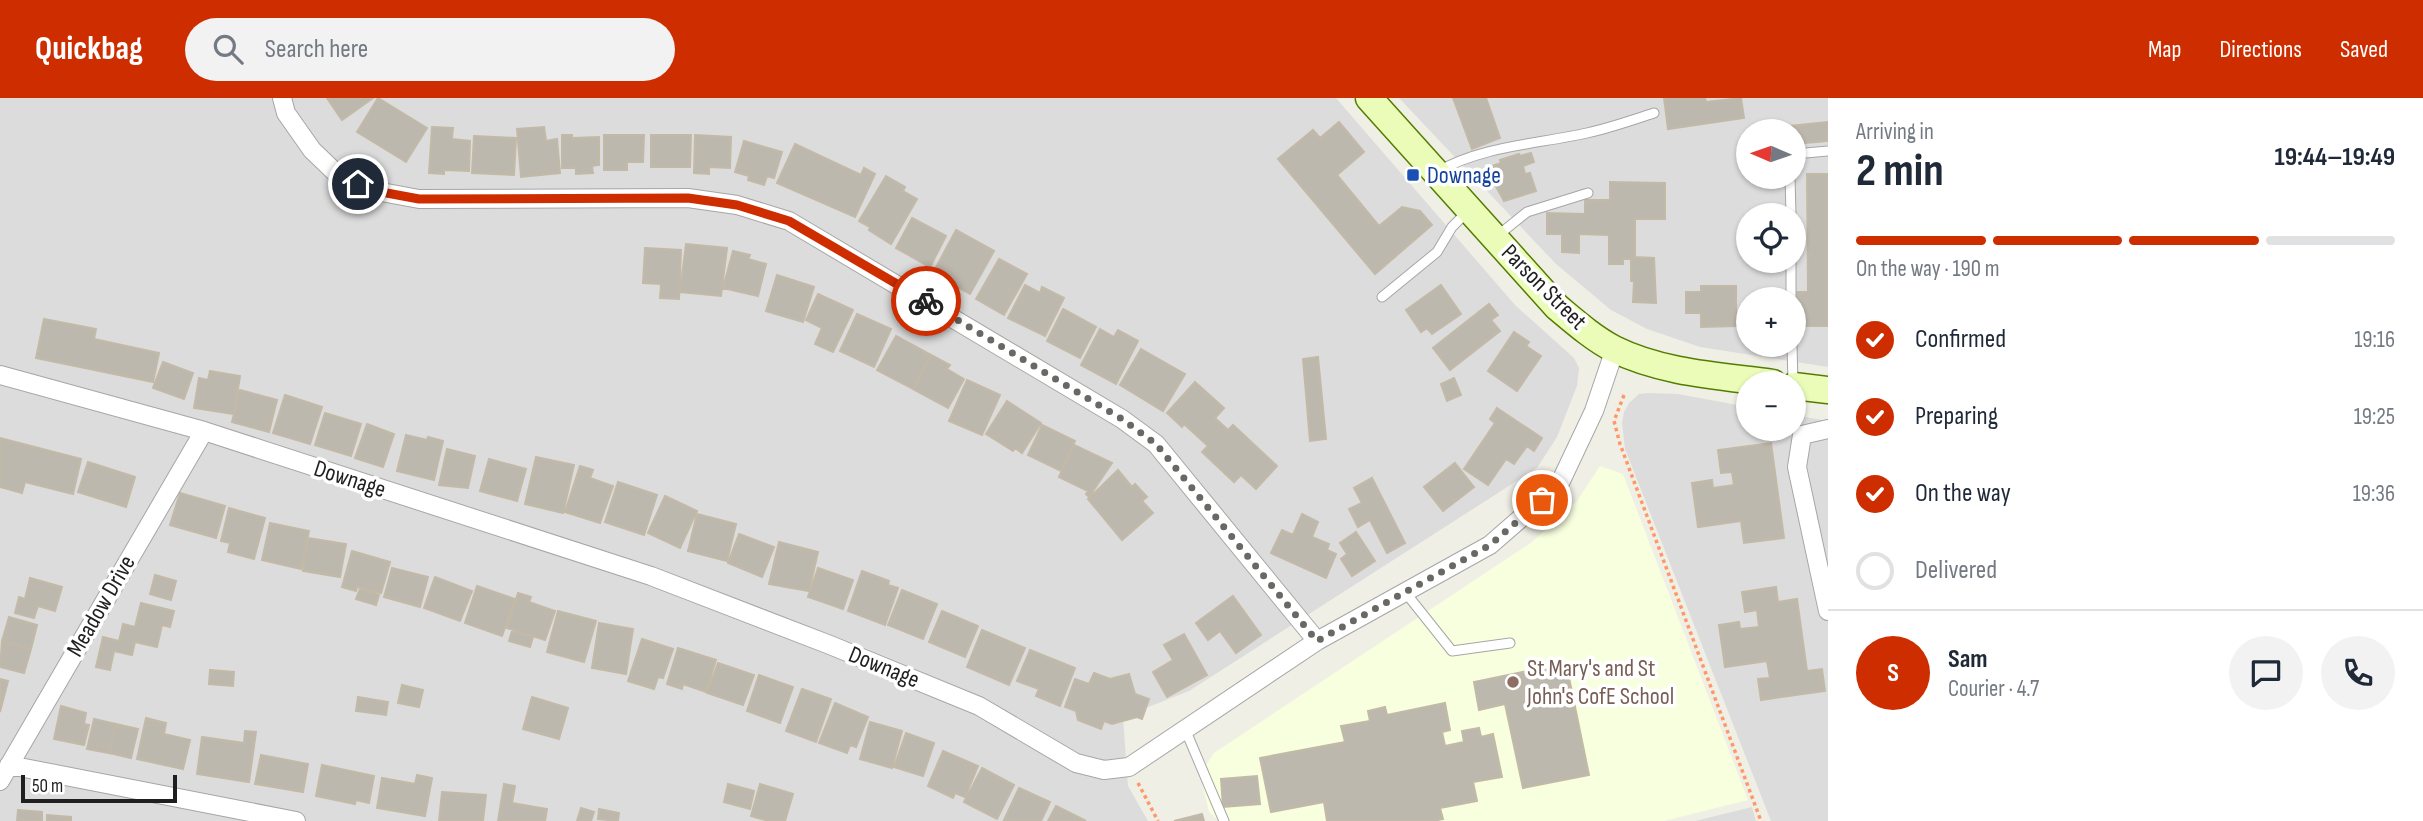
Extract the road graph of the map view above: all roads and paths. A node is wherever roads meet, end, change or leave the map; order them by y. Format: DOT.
graph roads {
  1 [pos="282,98"];
  2 [pos="1369,98"];
  3 [pos="1654,113"];
  4 [pos="1828,151"];
  5 [pos="1806,153"];
  6 [pos="1436,172"];
  7 [pos="1588,192"];
  8 [pos="1469,210"];
  9 [pos="1495,238"];
  10 [pos="1382,297"];
  11 [pos="1615,349"];
  12 [pos="0,375"];
  13 [pos="1736,378"];
  14 [pos="1806,387"];
  15 [pos="1828,390"];
  16 [pos="1624,395"];
  17 [pos="1828,429"];
  18 [pos="204,431"];
  19 [pos="1405,592"];
  20 [pos="1828,611"];
  21 [pos="1317,641"];
  22 [pos="1510,643"];
  23 [pos="1185,729"];
  24 [pos="9,765"];
  25 [pos="0,781"];
  26 [pos="1142,789"];
  27 [pos="296,821"];
  28 [pos="1158,821"];
  29 [pos="1224,821"];
  30 [pos="1761,821"];
  1 -- 21 [label="street"];
  2 -- 6 [label="main road, Parson Street"];
  3 -- 6 [label="lane"];
  4 -- 5 [label="lane"];
  6 -- 8 [label="main road, Parson Street"];
  7 -- 9 [label="lane"];
  8 -- 9 [label="main road, Parson Street"];
  8 -- 10 [label="lane"];
  9 -- 11 [label="main road, Parson Street"];
  11 -- 13 [label="main road, Parson Street"];
  11 -- 19 [label="street, Downage"];
  12 -- 18 [label="street, Downage"];
  14 -- 15 [label="main road"];
  16 -- 30 [label="path"];
  17 -- 20 [label="street"];
  18 -- 23 [label="street, Downage"];
  18 -- 24 [label="street, Meadow Drive"];
  19 -- 21 [label="street, Downage"];
  19 -- 22 [label="lane"];
  21 -- 23 [label="street, Downage"];
  23 -- 29 [label="lane"];
  24 -- 25 [label="street, Meadow Drive"];
  24 -- 27 [label="street"];
  26 -- 28 [label="path"];
}
